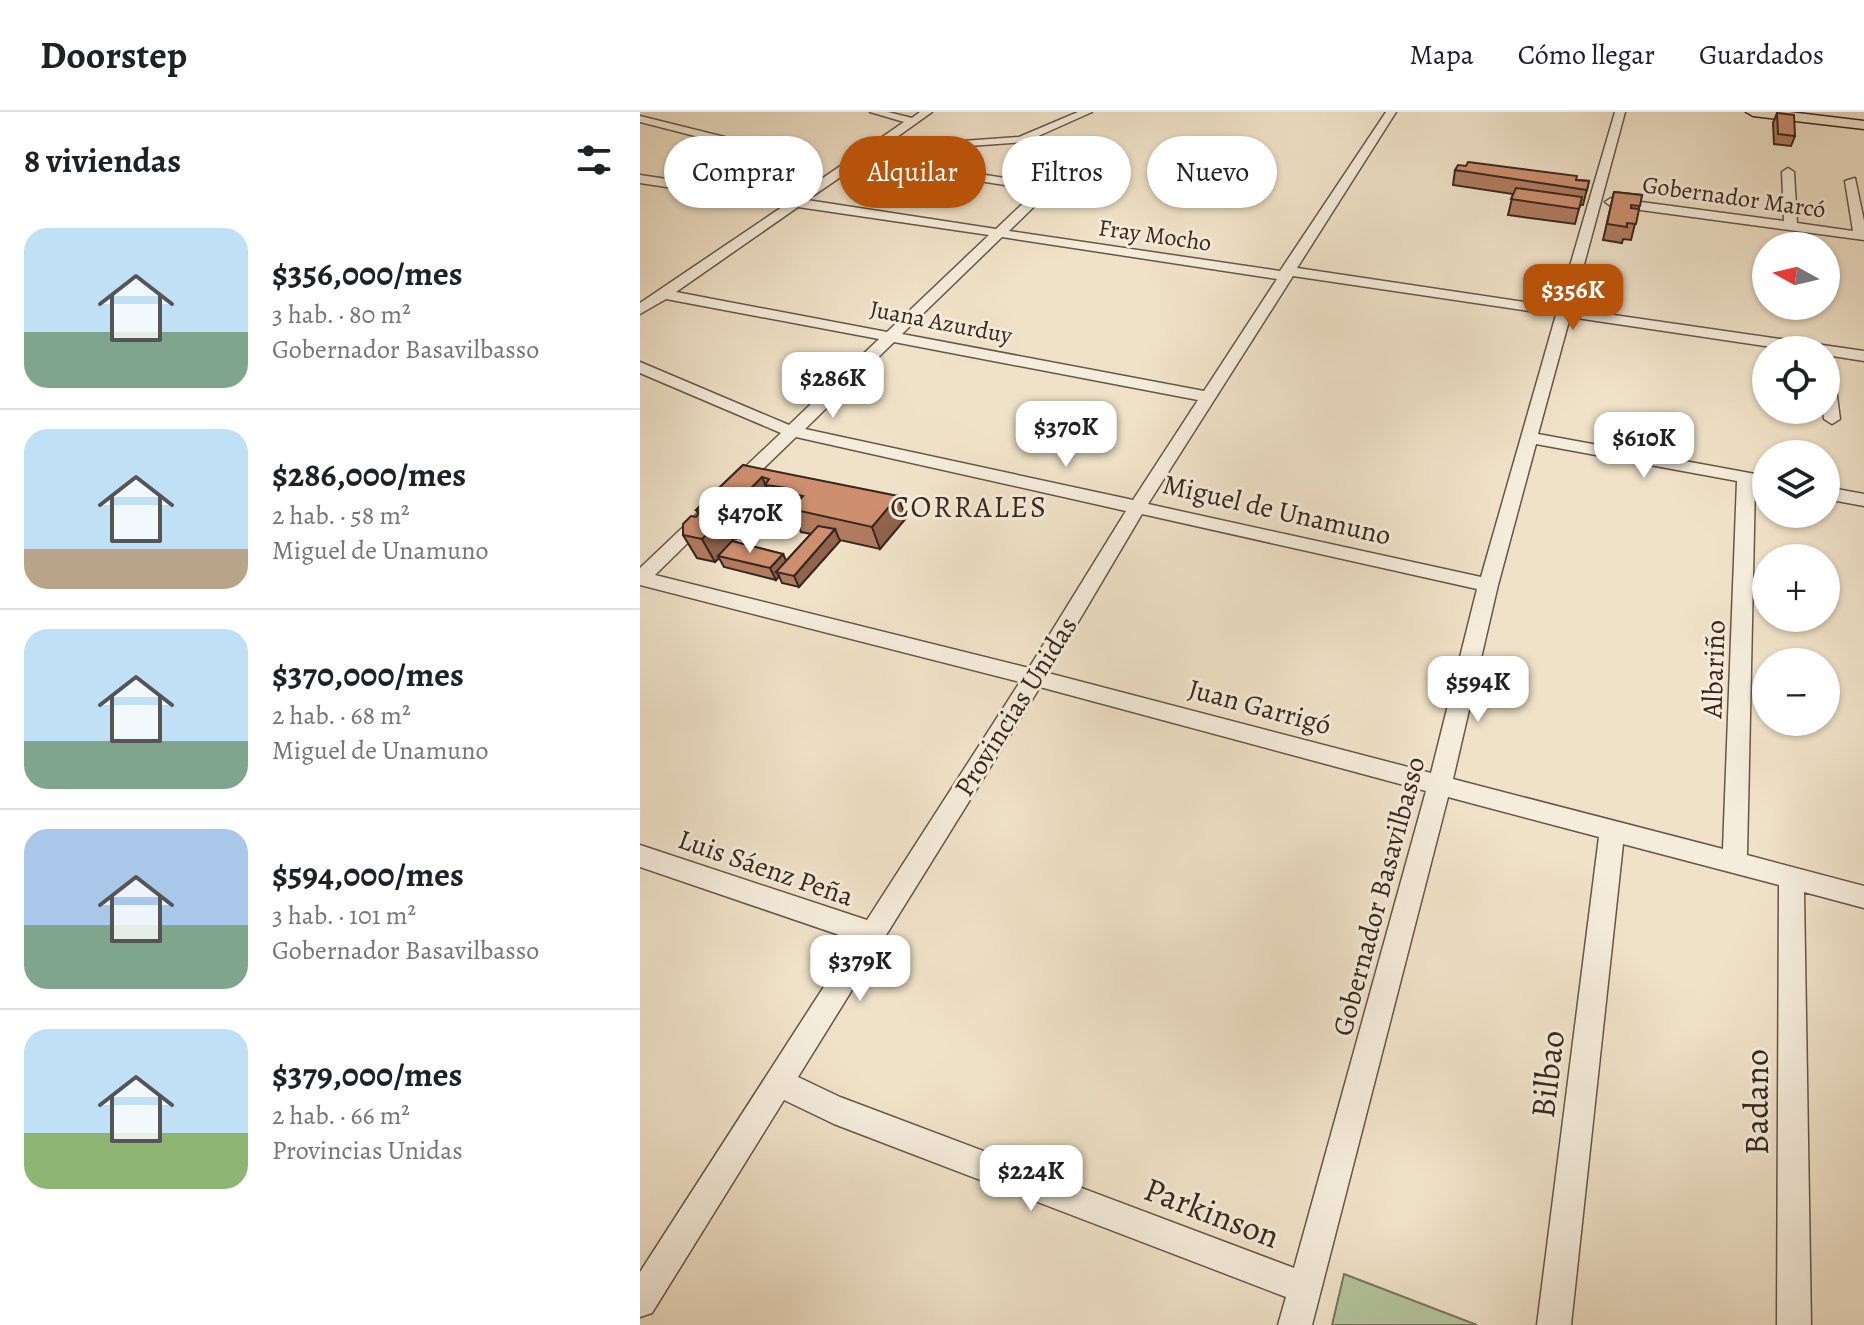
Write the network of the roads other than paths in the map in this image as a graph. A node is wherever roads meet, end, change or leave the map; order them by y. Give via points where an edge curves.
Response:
1 (875, 112) edge
2 (927, 112) edge
3 (1087, 112) edge
4 (1391, 112) edge
5 (1620, 112) edge
6 (1753, 112) edge
7 (1769, 113) edge
8 (640, 119) edge
9 (912, 121) junction
10 (1864, 125) edge
11 (708, 136) edge
12 (891, 136) edge
13 (986, 142) edge
14 (1788, 172) dead end
15 (641, 180) edge
16 (1851, 181) dead end
17 (664, 183) edge
18 (1597, 201) junction
19 (823, 207) edge
20 (786, 208) edge
21 (1026, 208) edge
22 (1791, 226) junction
23 (1000, 234) junction
24 (1862, 236) edge
25 (1286, 274) junction
26 (664, 294) junction
27 (640, 310) edge
28 (1566, 312) junction
29 (890, 337) junction
30 (1752, 340) edge
31 (1864, 356) edge
32 (640, 367) edge
33 (1840, 367) edge
34 (1209, 397) junction
35 (793, 431) junction
36 (1530, 438) junction
37 (1752, 479) edge
38 (1840, 496) edge
39 (1864, 500) edge
40 (1138, 506) junction
41 (1753, 528) edge
42 (640, 578) edge
43 (1488, 585) junction
44 (1035, 678) junction
45 (1440, 784) junction
46 (1612, 830) junction
47 (640, 856) edge
48 (1735, 863) junction
49 (1791, 879) junction
50 (1864, 897) edge
51 (873, 934) junction
52 (780, 1083) junction
53 (1305, 1288) junction
54 (640, 1301) edge
55 (1295, 1325) edge
56 (1554, 1325) edge
57 (1794, 1325) edge

1 - 9 street
2 - 9 street
3 - 13 street via 1021,140
4 - 25 street, Provincias Unidas
5 - 18 street, Gobernador Basavilbasso
6 - 7 main road
7 - 10 main road
8 - 11 street
9 - 12 street
14 - 22 street
15 - 17 street, Fray Mocho
16 - 24 street
18 - 22 street, Gobernador Marcó
18 - 28 street, Gobernador Basavilbasso
19 - 23 street, Fray Mocho
20 - 26 street
21 - 23 street
22 - 24 street, Gobernador Marcó
23 - 25 street, Fray Mocho
23 - 29 street
25 - 28 street, Fray Mocho
25 - 34 street, Provincias Unidas
26 - 27 street
26 - 29 street, Juana Azurduy
28 - 30 street, Fray Mocho
28 - 36 street, Gobernador Basavilbasso
29 - 34 street, Juana Azurduy
29 - 35 street
31 - 33 street, Fray Mocho
32 - 35 street, Miguel de Unamuno
34 - 40 street, Provincias Unidas
35 - 40 street, Miguel de Unamuno
35 - 42 street
36 - 37 street
36 - 43 street, Gobernador Basavilbasso
38 - 39 street
40 - 43 street, Miguel de Unamuno
40 - 44 street, Provincias Unidas
41 - 48 street, Albariño
42 - 44 street, Juan Garrigó
43 - 45 street, Gobernador Basavilbasso
44 - 45 street, Juan Garrigó
44 - 51 street, Provincias Unidas
45 - 46 street, Juan Garrigó
45 - 53 street, Gobernador Basavilbasso
46 - 48 street, Juan Garrigó
46 - 56 street, Bilbao
47 - 51 street, Luis Sáenz Peña
48 - 49 street, Juan Garrigó
49 - 50 street, Juan Garrigó
49 - 57 street, Badano
51 - 52 street, Provincias Unidas
52 - 53 street, Parkinson via 834,1109
52 - 54 street, Provincias Unidas
53 - 55 street, Gobernador Basavilbasso

